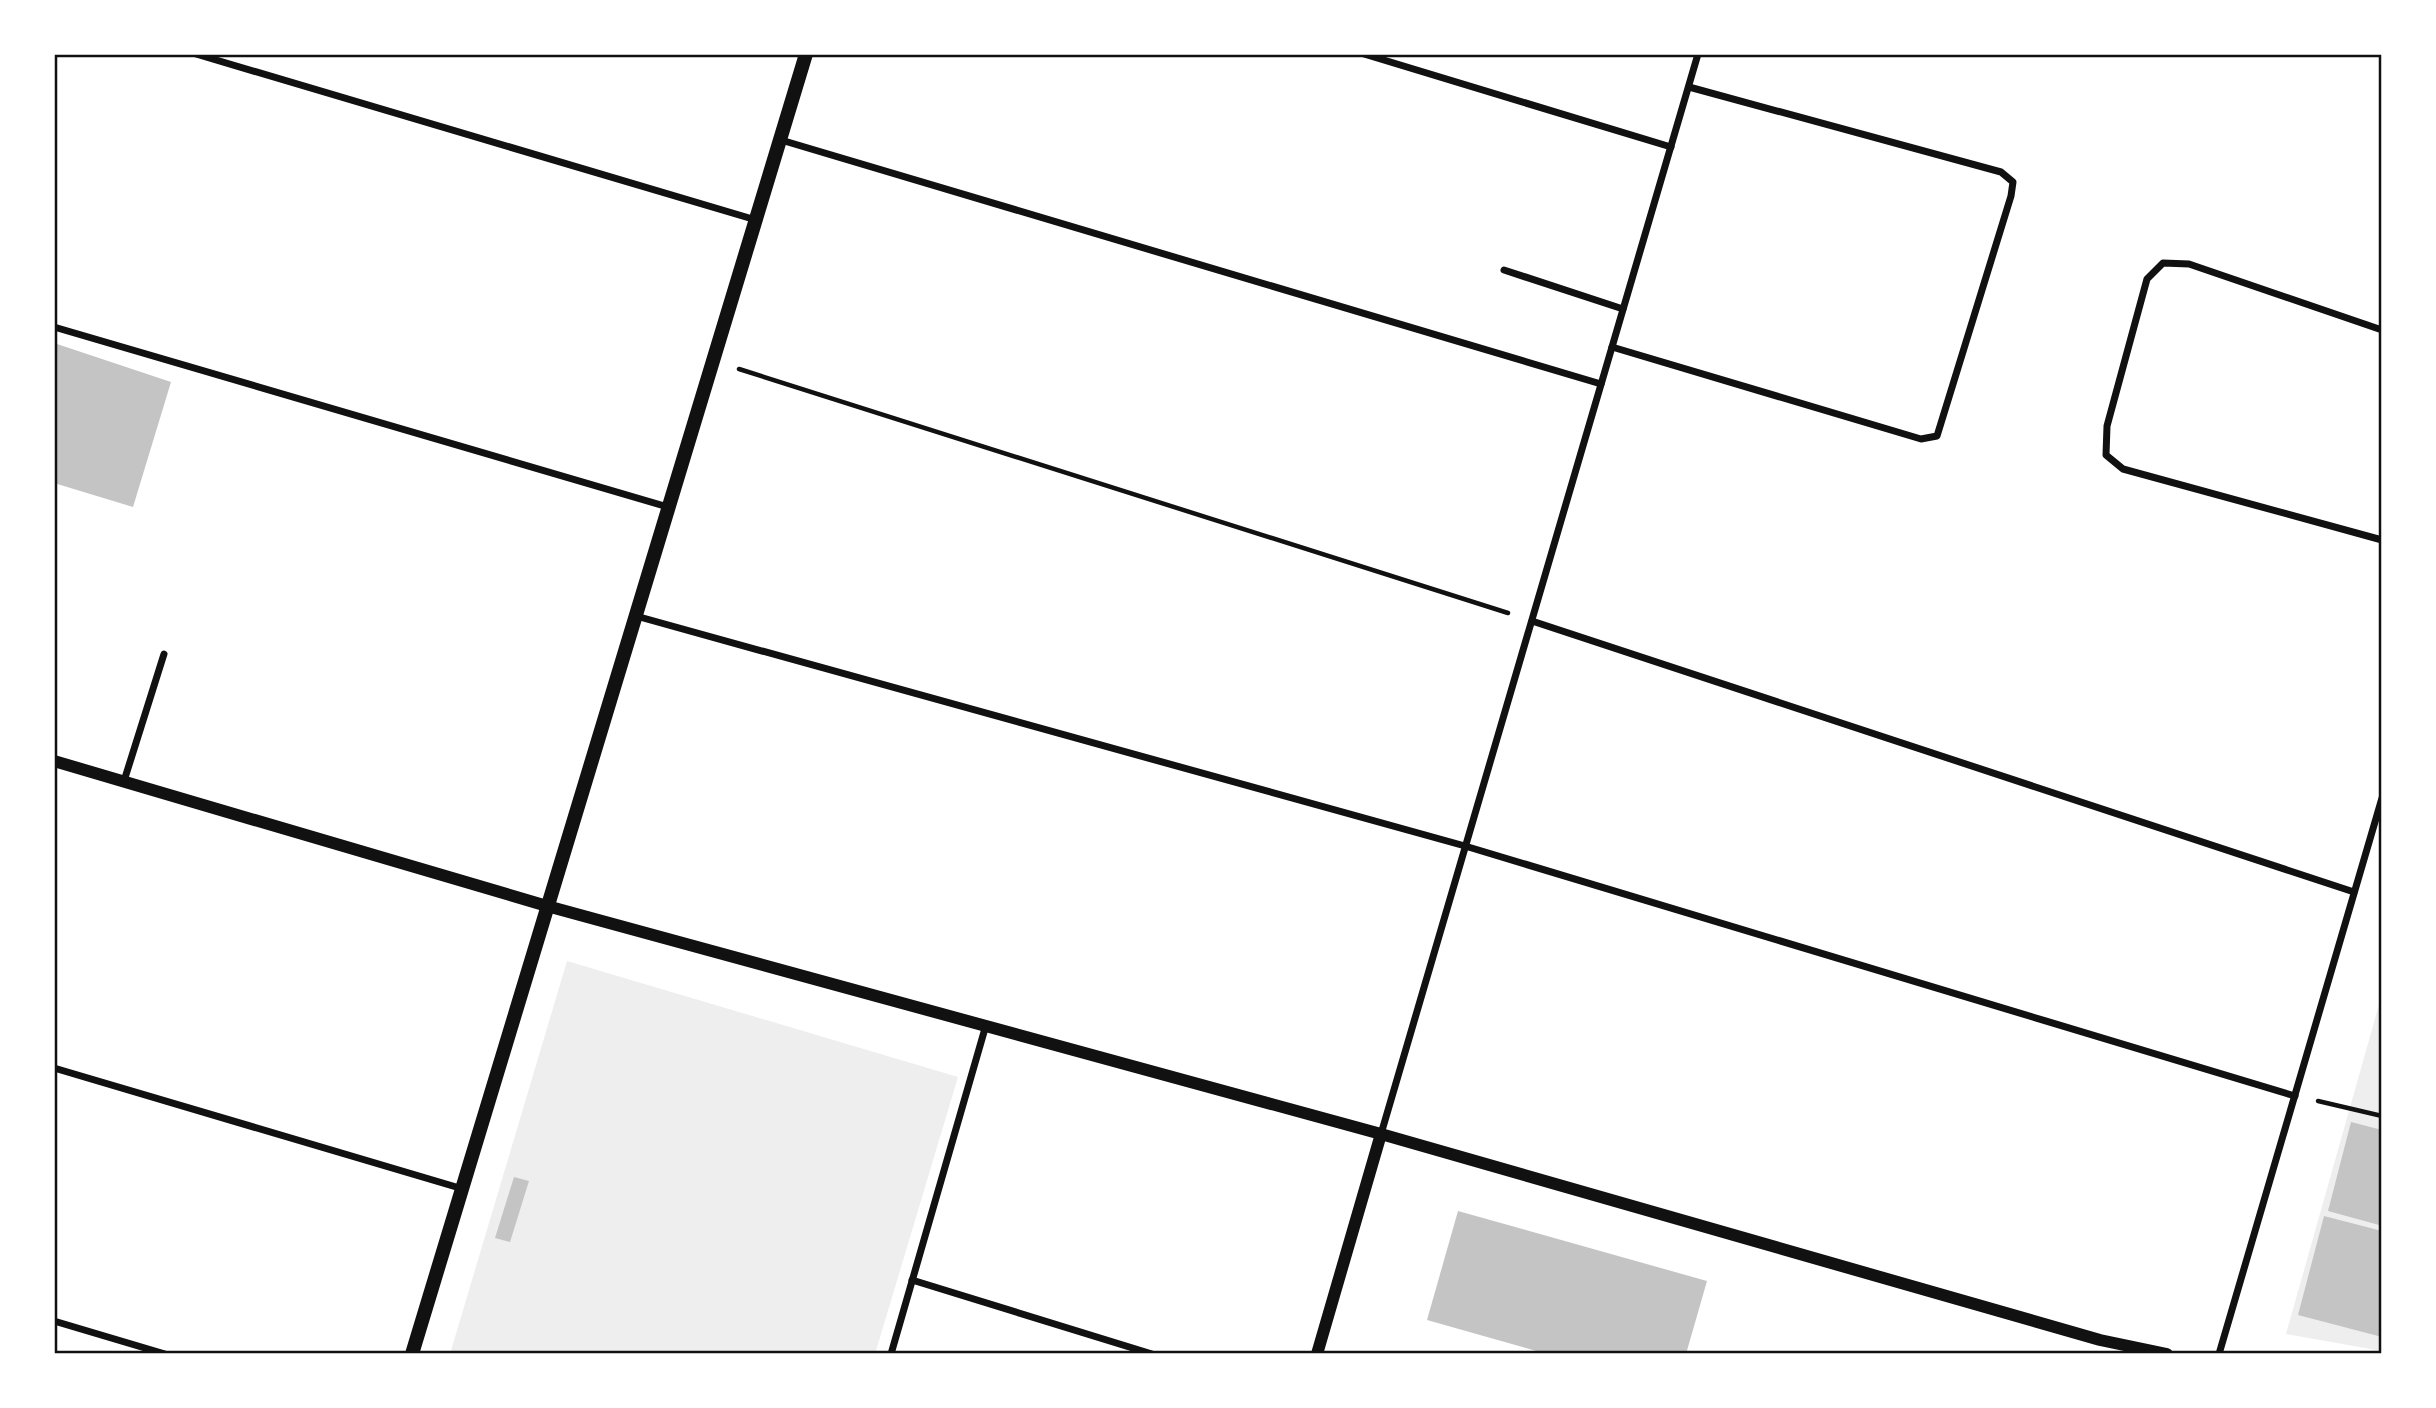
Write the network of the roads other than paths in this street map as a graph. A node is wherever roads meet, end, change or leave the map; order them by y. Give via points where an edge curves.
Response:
1 (196, 54) edge
2 (806, 54) edge
3 (1364, 54) edge
4 (1698, 54) edge
5 (1689, 87) junction
6 (780, 140) junction
7 (1671, 147) junction
8 (756, 220) junction
9 (1503, 270) dead end
10 (1623, 309) junction
11 (54, 327) edge
12 (2382, 330) edge
13 (1612, 347) junction
14 (1601, 384) junction
15 (669, 507) junction
16 (2382, 540) edge
17 (636, 616) junction
18 (1532, 621) junction
19 (164, 654) dead end
20 (54, 761) edge
21 (124, 781) junction
22 (2382, 798) edge
23 (1465, 846) junction
24 (2354, 892) junction
25 (547, 906) junction
26 (986, 1024) junction
27 (54, 1068) edge
28 (2295, 1096) junction
29 (1381, 1134) junction
30 (463, 1189) junction
31 (912, 1280) junction
32 (54, 1321) edge
33 (2100, 1340) junction
34 (165, 1354) edge
35 (412, 1354) edge
36 (891, 1354) edge
37 (1152, 1354) edge
38 (1317, 1354) edge
39 (2095, 1354) edge
40 (2167, 1354) edge
41 (2219, 1354) edge

1 - 8 street
2 - 6 main road
3 - 7 street
4 - 5 street
5 - 7 street
5 - 13 street via 2001,172 2013,182 2011,196 1937,436 1921,439
6 - 8 main road
6 - 14 street
7 - 10 street
8 - 15 main road
9 - 10 street
10 - 13 street
11 - 15 street
12 - 16 street via 2189,264 2163,263 2147,279 2107,426 2106,455 2123,469
13 - 14 street
14 - 18 street
15 - 17 main road
17 - 23 street
17 - 25 main road
18 - 23 street
18 - 24 street
19 - 21 street
20 - 21 street
21 - 25 street
22 - 24 street
23 - 28 street
23 - 29 street
24 - 28 street
25 - 26 street
25 - 30 main road
26 - 29 street
26 - 31 street
27 - 30 street
28 - 41 street
29 - 33 street
29 - 38 street
30 - 35 main road
31 - 36 street
31 - 37 street
32 - 34 street
33 - 39 street
33 - 40 street

